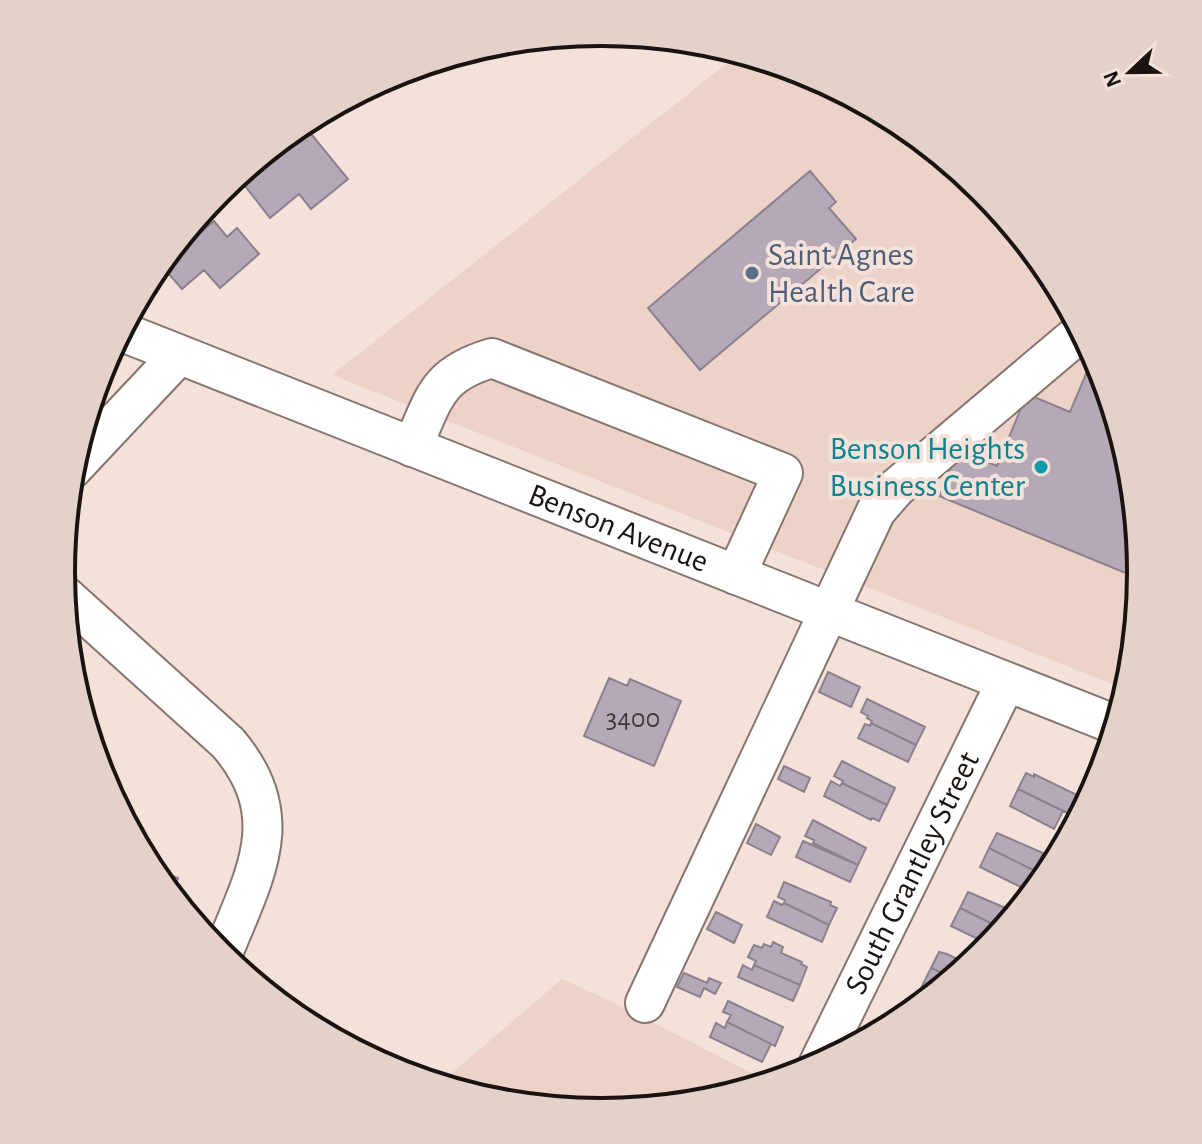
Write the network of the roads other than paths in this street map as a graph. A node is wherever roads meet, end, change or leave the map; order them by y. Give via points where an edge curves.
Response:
1 (131, 335) edge
2 (1073, 339) edge
3 (179, 355) junction
4 (412, 447) junction
5 (90, 450) edge
6 (736, 575) junction
7 (76, 606) edge
8 (828, 612) junction
9 (1006, 682) junction
10 (1105, 721) edge
11 (227, 942) edge
12 (645, 1003) dead end
13 (827, 1047) edge

1 - 3 street, Benson Avenue
2 - 8 street via 896,488 863,533
3 - 4 street, Benson Avenue
3 - 5 street
4 - 6 street, Benson Avenue
4 - 6 street via 438,390 451,375 492,358 783,473
6 - 8 street, Benson Avenue
7 - 11 street via 245,762 263,811 264,833
8 - 9 street, Benson Avenue
8 - 12 street
9 - 10 street, Benson Avenue
9 - 13 street, South Grantley Street

